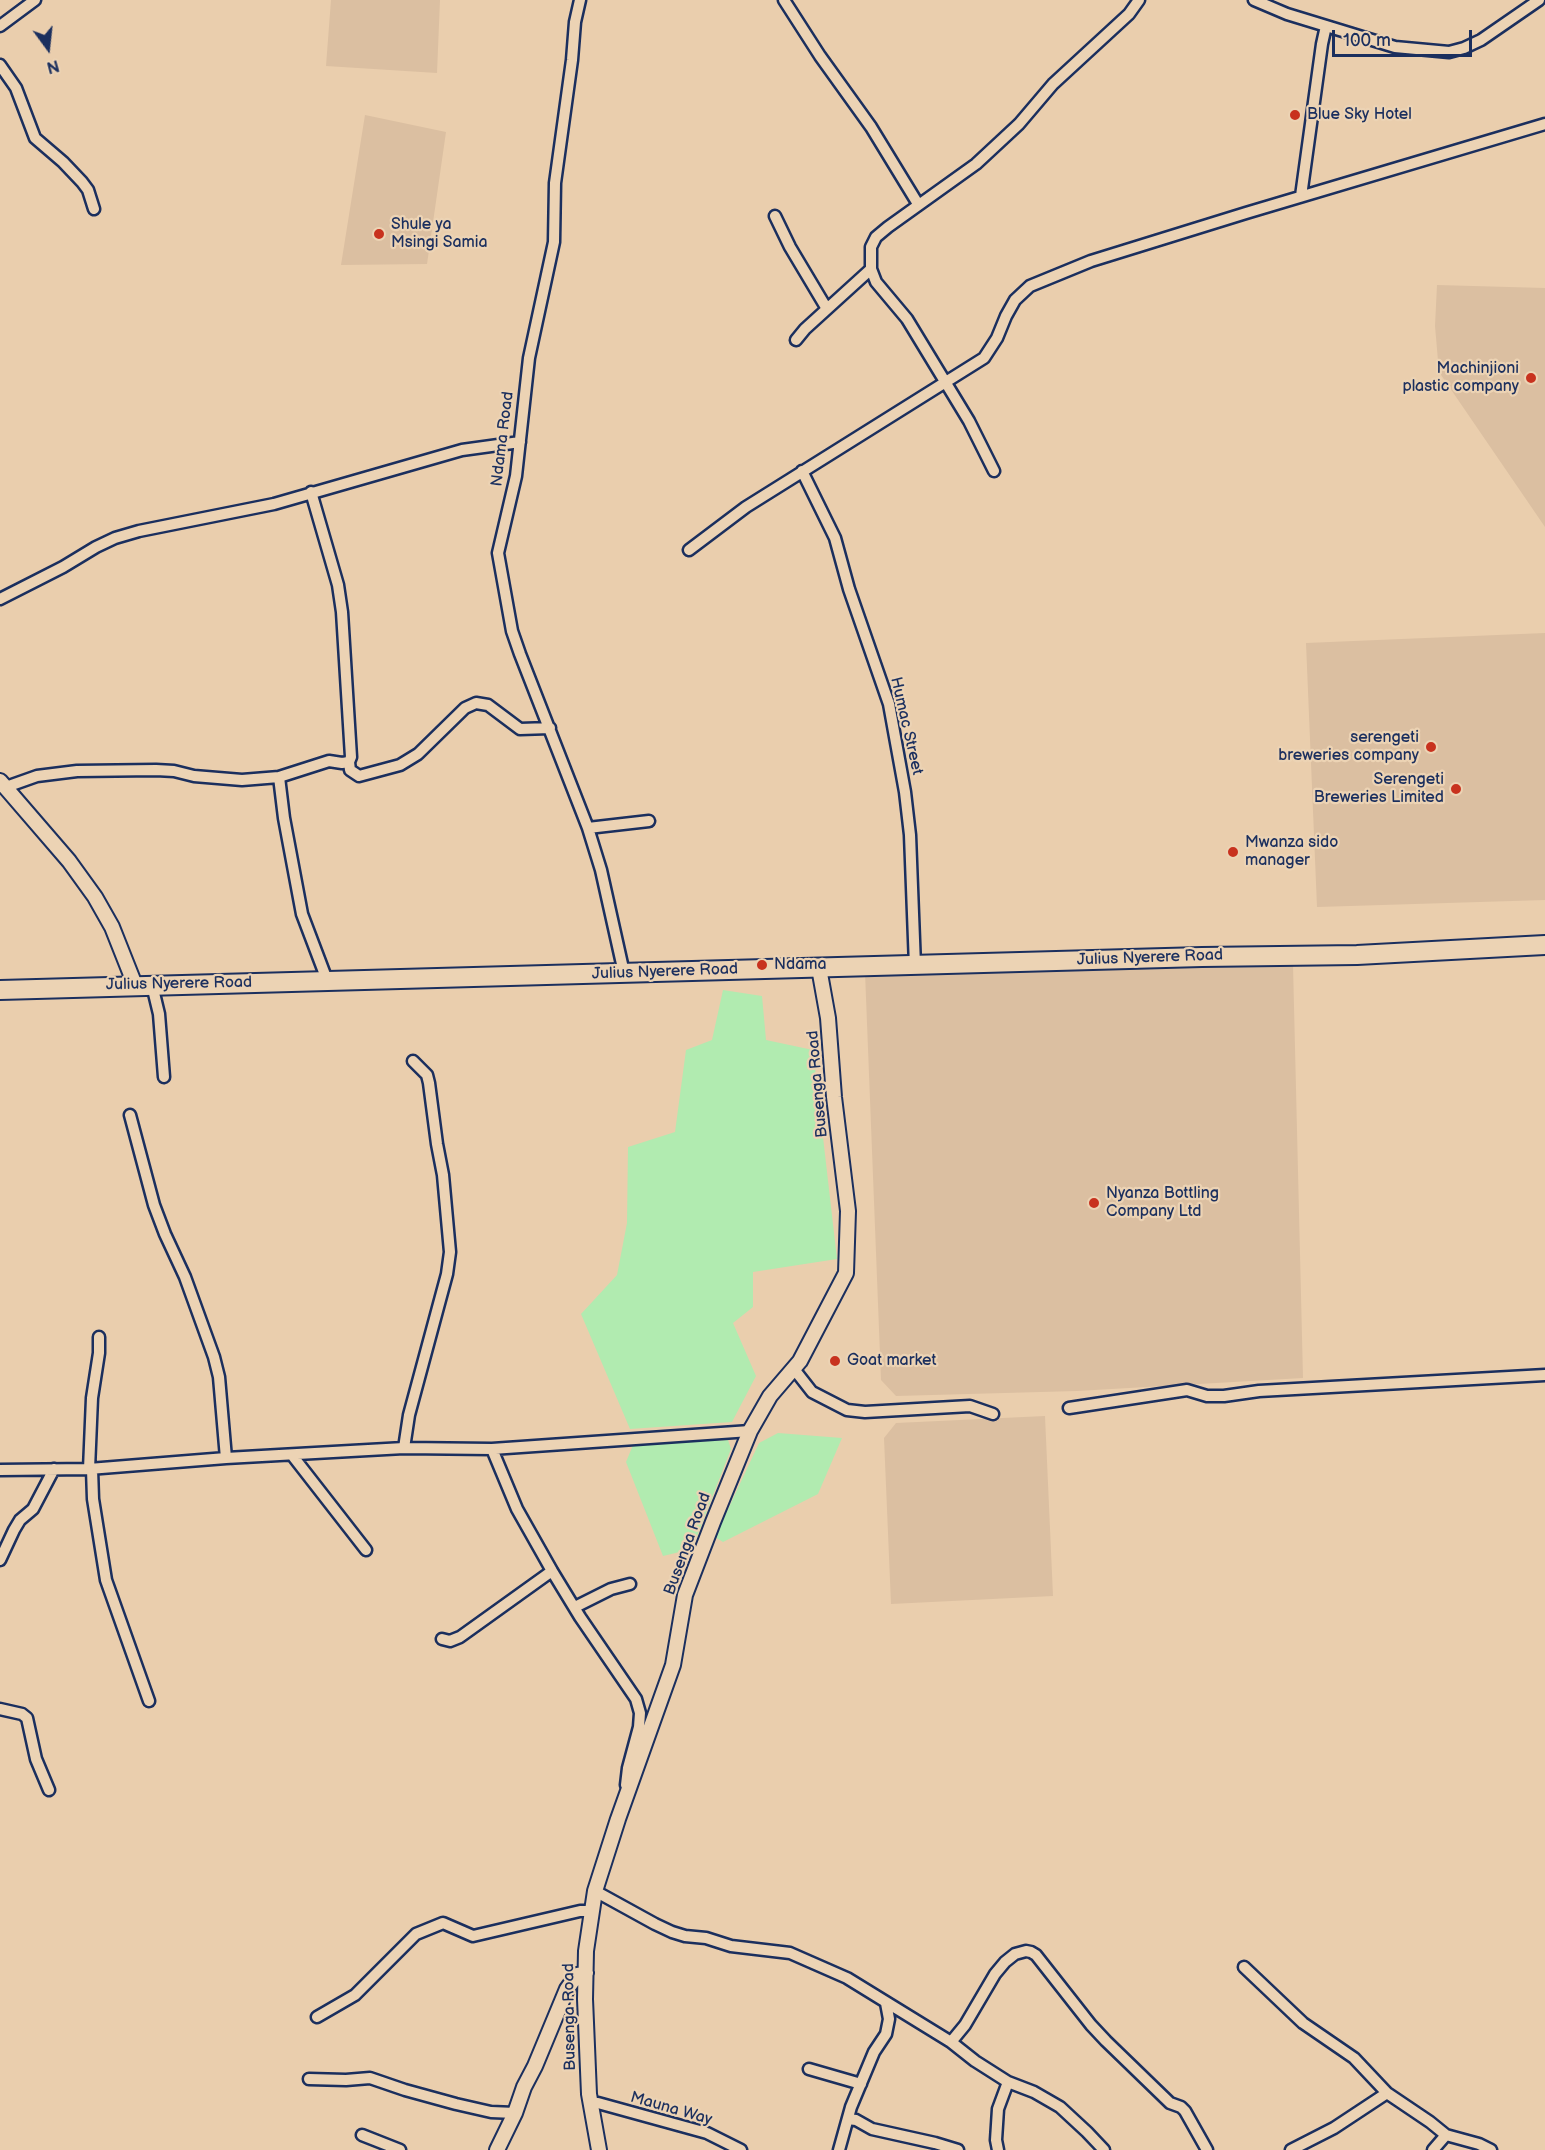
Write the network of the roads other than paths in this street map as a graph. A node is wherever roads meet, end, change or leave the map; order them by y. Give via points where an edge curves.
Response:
1 (35, 0) edge
2 (580, 0) edge
3 (784, 0) edge
4 (1138, 0) edge
5 (1254, 0) edge
6 (1539, 0) edge
7 (0, 26) edge
8 (1326, 26) junction
9 (0, 65) edge
10 (1545, 124) edge
11 (1301, 196) junction
12 (918, 204) junction
13 (94, 209) dead end
14 (775, 216) dead end
15 (871, 269) junction
16 (827, 309) junction
17 (795, 340) dead end
18 (946, 381) junction
19 (520, 442) junction
20 (802, 471) junction
21 (994, 471) dead end
22 (311, 492) junction
23 (689, 550) dead end
24 (0, 599) edge
25 (550, 728) junction
26 (349, 762) junction
27 (279, 777) junction
28 (3, 784) edge
29 (649, 821) dead end
30 (588, 828) junction
31 (1545, 945) edge
32 (915, 966) junction
33 (819, 968) junction
34 (624, 973) junction
35 (327, 981) junction
36 (144, 985) junction
37 (0, 990) edge
38 (412, 1061) dead end
39 (164, 1077) dead end
40 (130, 1115) dead end
41 (99, 1337) dead end
42 (794, 1369) junction
43 (1545, 1375) edge
44 (1069, 1408) dead end
45 (993, 1414) dead end
46 (750, 1431) junction
47 (404, 1448) junction
48 (492, 1449) junction
49 (292, 1455) junction
50 (226, 1458) junction
51 (54, 1469) junction
52 (91, 1469) junction
53 (0, 1470) edge
54 (366, 1550) dead end
55 (0, 1560) edge
56 (552, 1571) junction
57 (630, 1584) dead end
58 (574, 1607) junction
59 (442, 1639) dead end
60 (149, 1701) dead end
61 (0, 1709) edge
62 (49, 1790) dead end
63 (626, 1796) junction
64 (595, 1891) junction
65 (592, 1911) junction
66 (1244, 1967) dead end
67 (586, 1973) junction
68 (886, 2003) junction
69 (317, 2017) dead end
70 (951, 2042) junction
71 (809, 2069) dead end
72 (309, 2079) dead end
73 (1008, 2082) junction
74 (861, 2084) junction
75 (1387, 2093) junction
76 (591, 2103) junction
77 (515, 2113) junction
78 (848, 2119) junction
79 (362, 2135) dead end
80 (1446, 2135) junction
81 (400, 2150) edge
82 (497, 2150) edge
83 (598, 2150) edge
84 (741, 2150) edge
85 (839, 2150) edge
86 (958, 2150) edge
87 (998, 2150) edge
88 (1104, 2150) edge
89 (1207, 2150) edge
90 (1291, 2150) edge
91 (1433, 2150) edge
92 (1491, 2150) edge

1 - 7 street
2 - 19 street, Ndama Road via 555,183 554,242 529,358
3 - 12 street
4 - 12 street via 1129,14 1053,84 1019,124 976,164
5 - 8 street
6 - 8 street via 1481,40 1449,52 1395,47
8 - 11 street
9 - 13 street via 16,88 35,138 82,182
10 - 11 street
11 - 18 street via 1091,261 1030,286 1015,300 984,358
12 - 15 street via 876,237 871,247
14 - 16 street
15 - 16 street
15 - 18 street via 876,282 908,319
16 - 17 street
18 - 20 street
18 - 21 street
19 - 22 street via 462,450
19 - 25 street, Ndama Road via 498,563 512,631
20 - 23 street
20 - 32 street, Humac Street via 835,538 889,704 910,835
22 - 24 street via 274,504 115,538
22 - 26 street via 342,612
25 - 26 street via 520,729 488,705 476,703 465,708 418,754 400,765 359,776 350,770
25 - 30 street, Ndama Road
26 - 27 street via 329,761
27 - 28 street via 242,780 156,770 77,771
27 - 35 street via 302,914
28 - 36 street via 95,897
29 - 30 street
30 - 34 street, Ndama Road
31 - 32 highway, Julius Nyerere Road via 1367,954
32 - 33 highway, Julius Nyerere Road
33 - 34 highway, Julius Nyerere Road
33 - 42 street, Busenga Road via 828,1018 848,1211 846,1273
34 - 35 highway, Julius Nyerere Road
35 - 36 highway, Julius Nyerere Road
36 - 37 highway, Julius Nyerere Road
36 - 39 street via 159,1014
38 - 47 street via 427,1075 429,1083 450,1252
40 - 50 street via 154,1205 214,1357
41 - 52 street via 92,1398
42 - 45 street via 812,1392 847,1410 970,1406
42 - 46 street, Busenga Road via 770,1396
43 - 44 street via 1224,1396 1187,1390
46 - 48 street
46 - 63 street, Busenga Road via 685,1595 673,1665
47 - 48 street
47 - 49 street
48 - 56 street via 517,1509
49 - 50 street
49 - 54 street
50 - 52 street
51 - 52 street
51 - 53 street
51 - 55 street via 33,1509 14,1530
52 - 60 street via 106,1580
56 - 58 street
56 - 59 street via 460,1637
57 - 58 street
58 - 63 street via 636,1699 640,1713
61 - 62 street via 27,1718 36,1759
63 - 64 street, Busenga Road
64 - 65 street, Busenga Road
64 - 68 street via 685,1936 790,1953 847,1978
65 - 67 street, Busenga Road
65 - 69 street via 473,1936 443,1923 417,1934 355,1995
66 - 75 street via 1303,2023 1354,2058
67 - 76 street, Busenga Road
67 - 77 street via 577,1976 567,1989
68 - 70 street
68 - 74 street via 886,2034
70 - 73 street
70 - 89 street via 1005,1962 1015,1954 1031,1952 1098,2033 1170,2103 1181,2107
71 - 74 street
72 - 77 street via 370,2078 456,2104
73 - 87 street via 998,2109
73 - 88 street via 1060,2107
74 - 78 street
75 - 80 street
75 - 90 street via 1334,2128
76 - 83 street, Busenga Road
76 - 84 street, Mauna Way via 707,2133
77 - 82 street
78 - 85 street
78 - 86 street via 872,2129
79 - 81 street
80 - 91 street
80 - 92 street

